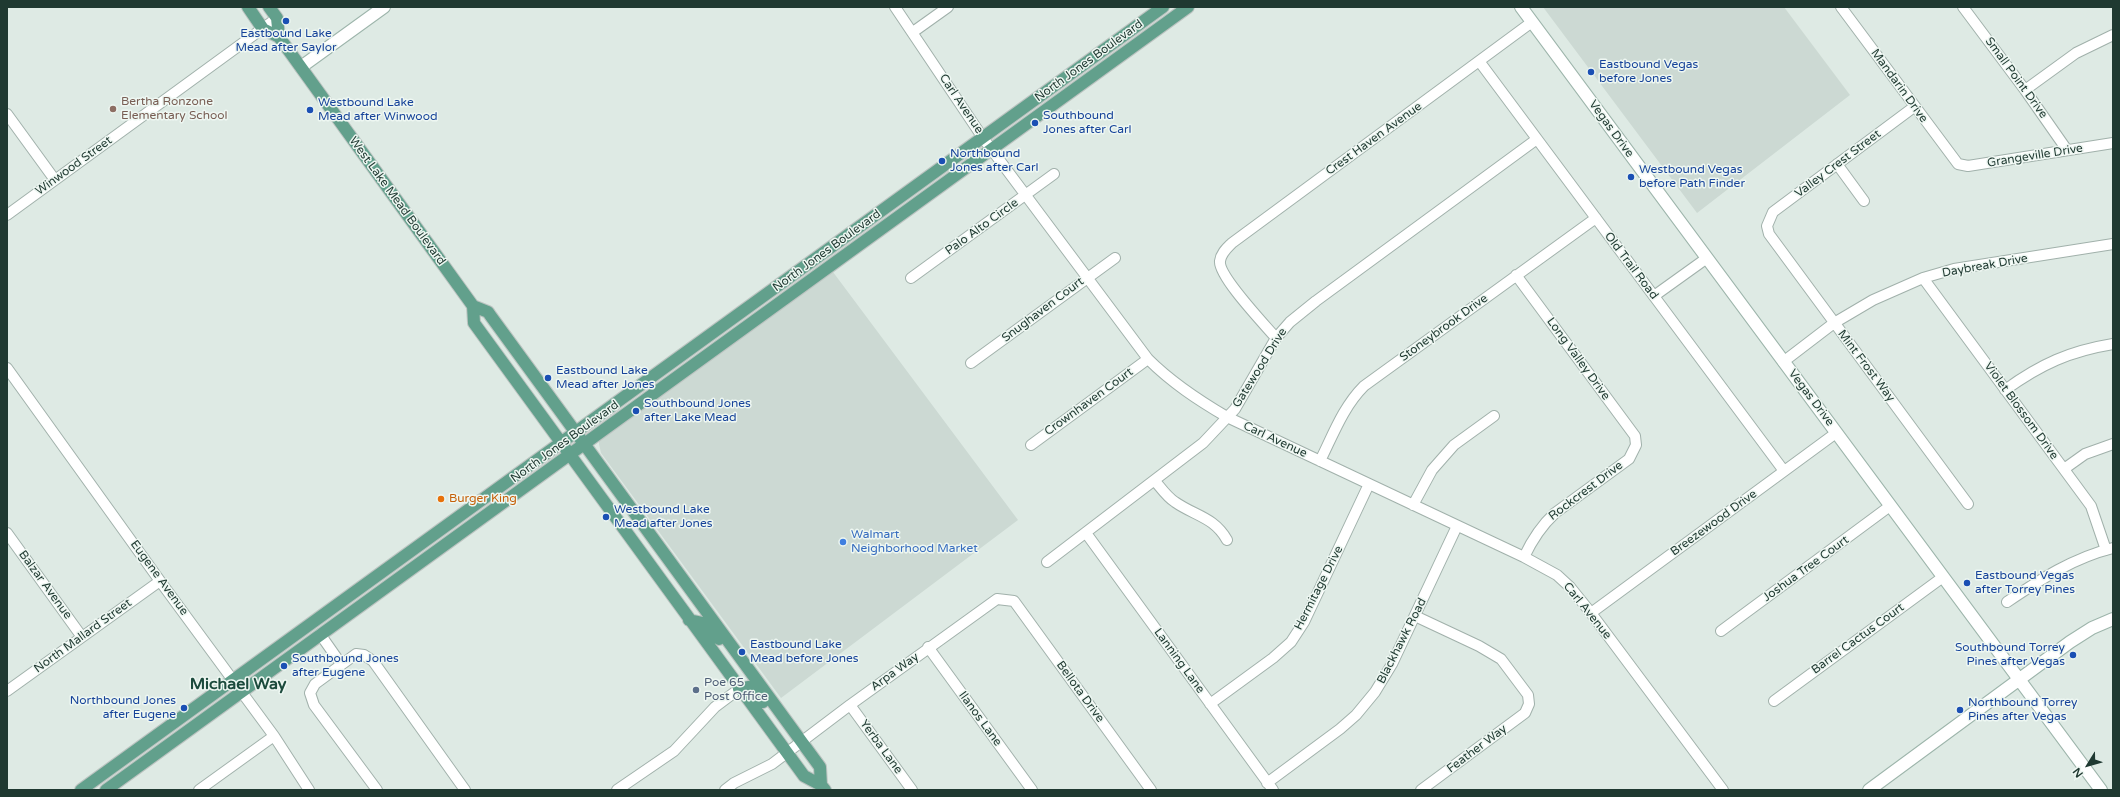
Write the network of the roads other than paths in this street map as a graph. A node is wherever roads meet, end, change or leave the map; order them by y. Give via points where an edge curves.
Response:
1 (248, 7) edge
2 (269, 7) edge
3 (384, 7) edge
4 (895, 7) edge
5 (948, 7) edge
6 (1164, 7) edge
7 (1188, 7) edge
8 (1521, 7) edge
9 (1841, 7) edge
10 (1966, 8) edge
11 (277, 18) junction
12 (1532, 22) junction
13 (263, 29) junction
14 (913, 32) junction
15 (2113, 35) edge
16 (279, 37) junction
17 (1480, 61) junction
18 (301, 67) junction
19 (2025, 90) junction
20 (1914, 107) junction
21 (7, 114) edge
22 (983, 138) junction
23 (1538, 139) junction
24 (2113, 143) edge
25 (992, 149) junction
26 (2067, 150) junction
27 (1836, 164) junction
28 (1958, 164) joint
29 (1054, 174) dead end
30 (55, 180) junction
31 (1026, 195) junction
32 (1864, 201) dead end
33 (7, 215) edge
34 (1596, 218) junction
35 (1767, 226) joint
36 (2113, 244) edge
37 (820, 256) junction
38 (1115, 258) dead end
39 (1707, 258) junction
40 (1516, 275) junction
41 (911, 278) dead end
42 (1086, 278) junction
43 (1923, 278) junction
44 (778, 286) junction
45 (1654, 296) junction
46 (777, 304) junction
47 (473, 306) junction
48 (1834, 323) junction
49 (740, 331) junction
50 (1276, 338) junction
51 (2113, 344) edge
52 (1148, 359) junction
53 (1784, 362) junction
54 (972, 363) dead end
55 (7, 368) edge
56 (2005, 390) junction
57 (1494, 416) dead end
58 (1227, 417) junction
59 (1836, 432) junction
60 (576, 433) junction
61 (562, 444) junction
62 (584, 444) junction
63 (2113, 444) edge
64 (1031, 445) dead end
65 (1636, 445) joint
66 (570, 454) junction
67 (1320, 461) junction
68 (2064, 470) junction
69 (1784, 471) junction
70 (1155, 481) junction
71 (1369, 484) junction
72 (1968, 504) dead end
73 (1414, 505) junction
74 (1890, 506) junction
75 (1457, 526) junction
76 (7, 533) edge
77 (1086, 533) junction
78 (1227, 540) dead end
79 (2110, 549) edge
80 (1524, 558) junction
81 (1047, 562) dead end
82 (650, 565) junction
83 (1943, 577) junction
84 (160, 581) junction
85 (365, 584) junction
86 (373, 597) junction
87 (1006, 599) joint
88 (2007, 602) dead end
89 (704, 609) junction
90 (1592, 613) junction
91 (1415, 616) junction
92 (2113, 619) edge
93 (689, 620) junction
94 (1721, 631) dead end
95 (320, 634) junction
96 (82, 636) junction
97 (928, 647) junction
98 (734, 650) junction
99 (341, 664) junction
100 (2019, 679) junction
101 (233, 680) junction
102 (739, 689) junction
103 (7, 691) edge
104 (242, 692) junction
105 (1774, 701) dead end
106 (1210, 704) junction
107 (850, 705) junction
108 (782, 714) junction
109 (274, 736) junction
110 (801, 741) junction
111 (787, 752) junction
112 (631, 786) edge
113 (1270, 786) edge
114 (823, 788) edge
115 (81, 790) edge
116 (106, 790) edge
117 (199, 790) edge
118 (309, 790) edge
119 (377, 790) edge
120 (465, 790) edge
121 (617, 790) edge
122 (725, 790) edge
123 (912, 790) edge
124 (1032, 790) edge
125 (1151, 790) edge
126 (1421, 790) edge
127 (1723, 790) edge
128 (1869, 790) edge
129 (2101, 790) edge

1 - 13 main road, West Lake Mead Boulevard
2 - 11 main road
3 - 18 main road
4 - 14 street, Carl Avenue
5 - 14 street
6 - 22 main road, North Jones Boulevard
7 - 25 main road, North Jones Boulevard
8 - 12 main road, Vegas Drive
9 - 20 street, Mandarin Drive
10 - 19 street, Small Point Drive
11 - 13 street, Winwood Street
11 - 16 main road
12 - 17 street, Crest Haven Avenue
12 - 39 main road, Vegas Drive
13 - 16 main road, West Lake Mead Boulevard
13 - 30 street, Winwood Street
14 - 22 street, Carl Avenue
15 - 19 street via 2076,53
16 - 18 main road, West Lake Mead Boulevard
17 - 23 street, Old Trail Road
17 - 50 street, Crest Haven Avenue via 1232,243 1223,253 1220,267 1227,280
18 - 47 main road, West Lake Mead Boulevard
19 - 26 street, Small Point Drive
20 - 27 street, Valley Crest Street
20 - 28 street, Mandarin Drive
21 - 30 street
22 - 25 street, Carl Avenue
22 - 37 main road, North Jones Boulevard
23 - 34 street, Old Trail Road
23 - 50 street, Gatewood Drive via 1316,301 1290,322
24 - 26 street, Grangeville Drive
25 - 31 street, Carl Avenue
25 - 46 main road, North Jones Boulevard
26 - 28 street, Grangeville Drive via 1968,166
27 - 32 street
27 - 35 street, Valley Crest Street via 1773,212
29 - 31 street, Palo Alto Circle
30 - 33 street, Winwood Street
31 - 41 street, Palo Alto Circle
31 - 42 street, Carl Avenue
34 - 40 street, Stoneybrook Drive
34 - 45 street, Old Trail Road
35 - 48 street, Mint Frost Way via 1769,234
36 - 43 street, Daybreak Drive via 1954,269
37 - 44 main road, North Jones Boulevard
37 - 46 main road via 813,269 788,288
38 - 42 street, Snughaven Court
39 - 45 street
39 - 53 main road, Vegas Drive
40 - 65 street, Long Valley Drive via 1635,436
40 - 67 street, Stoneybrook Drive via 1364,386 1343,413
42 - 52 street, Carl Avenue
42 - 54 street, Snughaven Court
43 - 48 street, Daybreak Drive via 1873,300
43 - 56 street, Violet Blossom Drive
44 - 49 main road via 775,297 746,321
44 - 60 main road, North Jones Boulevard
45 - 69 street, Old Trail Road
46 - 49 main road, North Jones Boulevard
47 - 60 main road, West Lake Mead Boulevard via 488,312
47 - 61 main road, West Lake Mead Boulevard via 474,323
48 - 53 street, Daybreak Drive
48 - 72 street, Mint Frost Way
49 - 62 main road, North Jones Boulevard
50 - 58 street, Gatewood Drive via 1235,409
51 - 56 street via 2071,353 2048,362
52 - 58 street, Carl Avenue via 1168,380
52 - 64 street, Crownhaven Court
53 - 59 main road, Vegas Drive
55 - 84 street, Eugene Avenue
56 - 68 street, Violet Blossom Drive
57 - 73 street via 1454,445 1432,470
58 - 67 street, Carl Avenue
58 - 70 street, Gatewood Drive via 1203,443
59 - 69 street, Breezewood Drive
59 - 74 main road, Vegas Drive
60 - 61 main road, North Jones Boulevard
60 - 62 main road, West Lake Mead Boulevard
61 - 66 main road, West Lake Mead Boulevard
61 - 85 main road, North Jones Boulevard
62 - 66 main road, North Jones Boulevard
62 - 89 main road, West Lake Mead Boulevard
63 - 68 street via 2085,454
65 - 80 street, Rockcrest Drive via 1628,459 1544,523
66 - 82 main road, West Lake Mead Boulevard
66 - 86 main road, North Jones Boulevard
67 - 71 street, Carl Avenue
68 - 79 street, Violet Blossom Drive via 2091,506
69 - 90 street, Breezewood Drive
70 - 77 street, Gatewood Drive
70 - 78 street via 1174,502 1202,515 1220,528
71 - 73 street, Carl Avenue
71 - 106 street, Hermitage Drive via 1304,622 1291,642
73 - 75 street, Carl Avenue
74 - 83 main road, Vegas Drive
74 - 94 street, Joshua Tree Court
75 - 80 street, Carl Avenue
75 - 91 street, Blackhawk Road
76 - 96 street, Balzar Avenue
77 - 81 street, Gatewood Drive
77 - 106 street, Lanning Lane
79 - 88 street via 2052,572
80 - 90 street, Carl Avenue via 1557,575
82 - 89 main road via 664,574 689,604
82 - 93 main road, West Lake Mead Boulevard
83 - 100 main road, Vegas Drive
83 - 105 street, Barrel Cactus Court
84 - 96 street, North Mallard Street
84 - 101 street, Eugene Avenue
85 - 86 main road
85 - 101 main road, North Jones Boulevard
86 - 95 main road, North Jones Boulevard
87 - 97 street, Arpa Way via 997,599
87 - 125 street, Bellota Drive via 1014,601
89 - 98 main road, West Lake Mead Boulevard
90 - 127 street, Carl Avenue
91 - 113 street, Blackhawk Road via 1379,686 1356,715
91 - 126 street, Feather Way via 1501,659 1528,695 1529,704 1525,713
92 - 100 main road via 2070,642
93 - 98 main road via 703,623
93 - 102 main road, West Lake Mead Boulevard
95 - 99 street
95 - 104 main road, North Jones Boulevard
96 - 103 street, North Mallard Street
97 - 107 street, Arpa Way
97 - 124 street, Ilanos Lane
98 - 108 main road, West Lake Mead Boulevard
99 - 119 street via 315,684 310,693 314,705
99 - 120 street via 356,654 374,661
100 - 128 main road
100 - 129 main road, Vegas Drive
101 - 104 street, Eugene Avenue
101 - 115 main road, North Jones Boulevard
102 - 108 main road via 749,687 768,708
102 - 111 main road, West Lake Mead Boulevard
102 - 112 street via 714,707 674,751
104 - 109 street, Eugene Avenue
104 - 116 main road, North Jones Boulevard
106 - 113 street, Lanning Lane
107 - 110 street, Arpa Way
107 - 123 street, Yerba Lane
108 - 110 main road, West Lake Mead Boulevard
109 - 117 street
109 - 118 street, Eugene Avenue
110 - 111 street, Arpa Way
110 - 114 main road, West Lake Mead Boulevard via 820,767
111 - 114 main road, West Lake Mead Boulevard via 804,776
111 - 122 street, Arpa Way via 772,764
112 - 121 street

